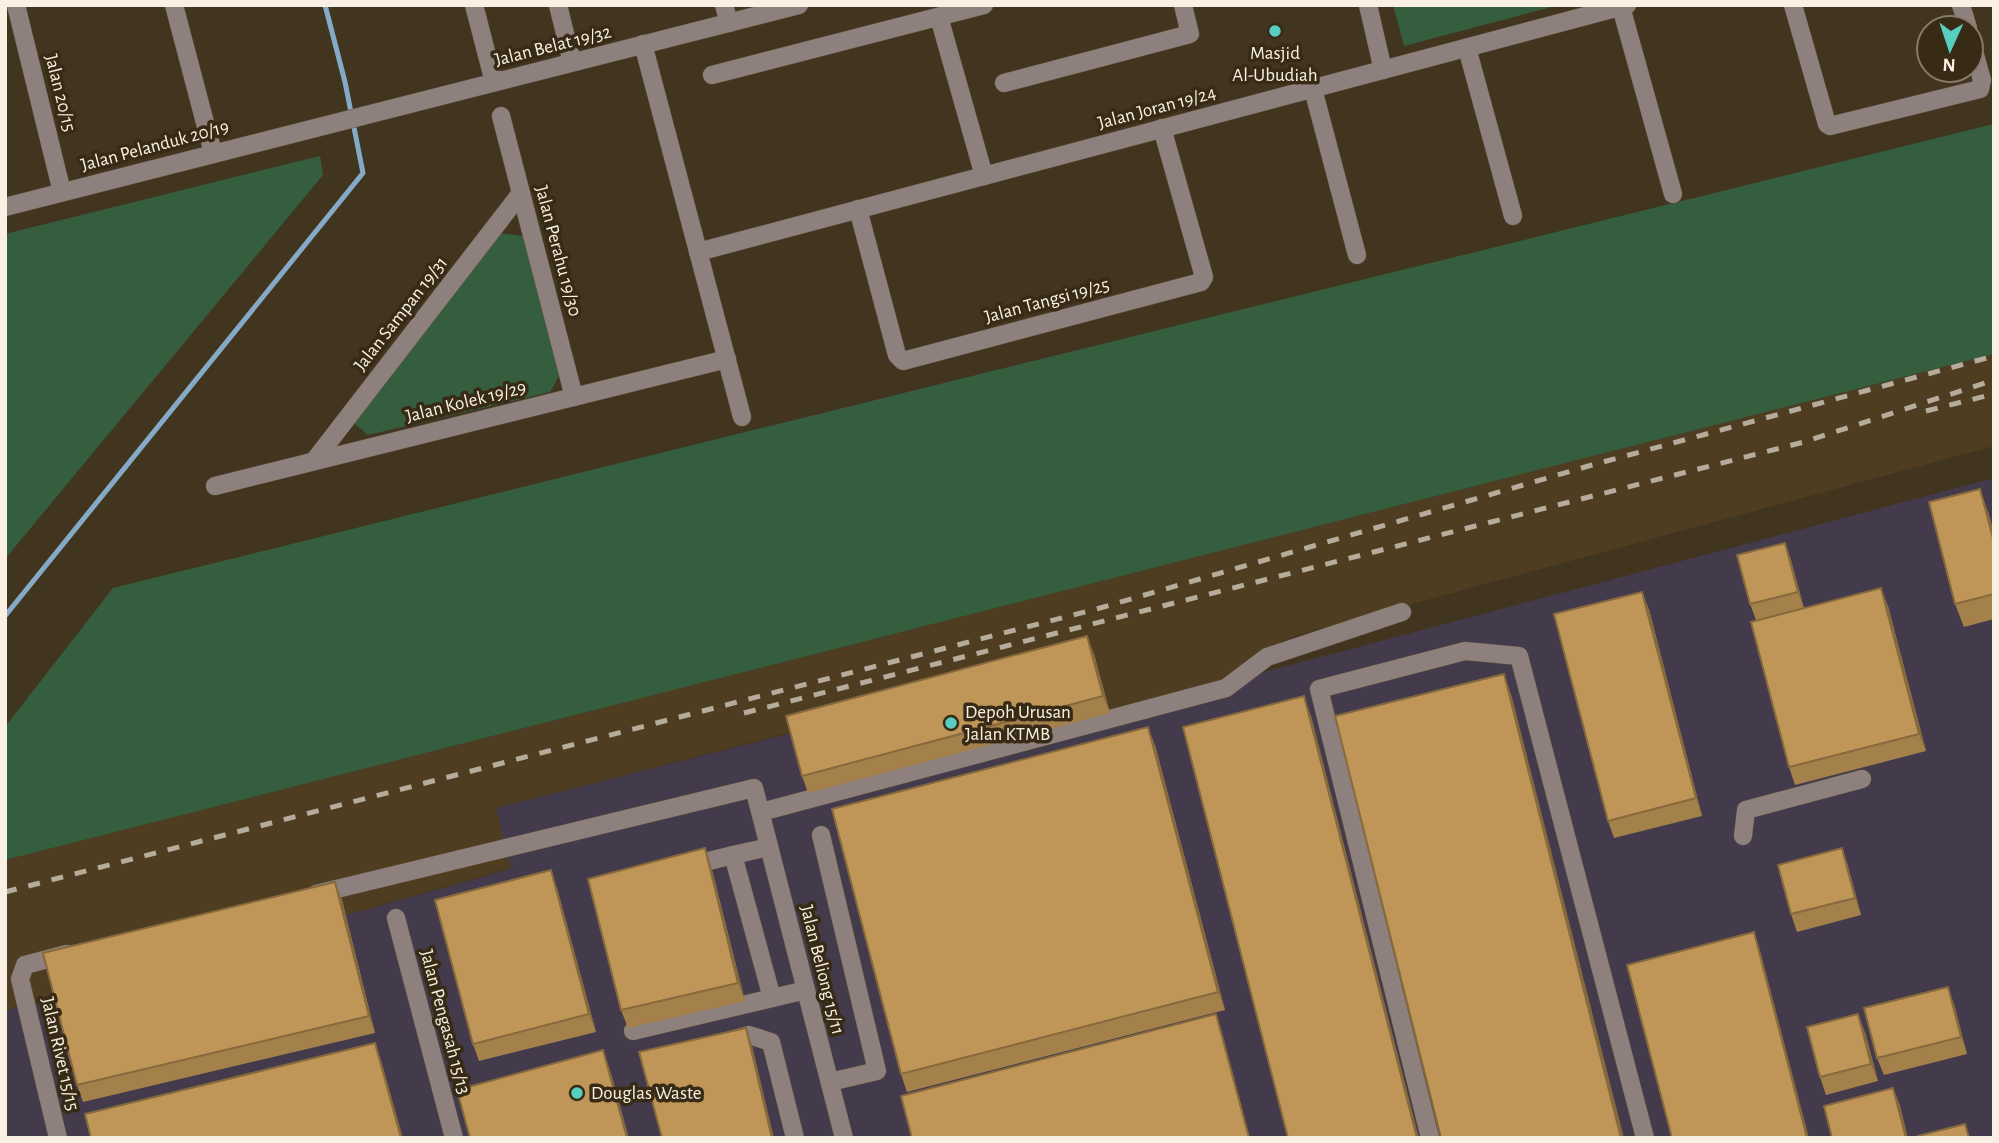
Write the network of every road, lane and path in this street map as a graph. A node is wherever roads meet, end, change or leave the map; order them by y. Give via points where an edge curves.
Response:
1 (16, 5) edge
2 (174, 5) edge
3 (474, 5) edge
4 (558, 5) edge
5 (724, 5) edge
6 (799, 5) edge
7 (984, 5) edge
8 (1183, 5) edge
9 (1368, 5) edge
10 (1793, 5) edge
11 (1624, 6) edge
12 (939, 17) junction
13 (729, 23) junction
14 (643, 44) junction
15 (1467, 48) junction
16 (572, 62) junction
17 (1383, 70) junction
18 (712, 75) dead end
19 (494, 82) junction
20 (1004, 83) dead end
21 (1981, 84) edge
22 (1313, 89) junction
23 (501, 116) dead end
24 (316, 126) joint
25 (1162, 128) junction
26 (213, 153) junction
27 (984, 176) junction
28 (62, 192) junction
29 (521, 192) junction
30 (1673, 194) dead end
31 (5, 207) edge
32 (858, 209) junction
33 (1513, 216) dead end
34 (698, 252) junction
35 (1357, 255) dead end
36 (727, 359) junction
37 (574, 397) junction
38 (742, 417) dead end
39 (313, 461) junction
40 (215, 486) dead end
41 (1402, 612) dead end
42 (1862, 779) dead end
43 (761, 812) junction
44 (821, 835) dead end
45 (1743, 836) dead end
46 (769, 847) junction
47 (733, 855) junction
48 (670, 870) edge
49 (295, 899) edge
50 (396, 918) dead end
51 (79, 951) edge
52 (806, 990) junction
53 (772, 998) junction
54 (633, 1031) dead end
55 (711, 1045) edge
56 (830, 1082) junction
57 (58, 1138) edge
58 (454, 1138) edge
59 (795, 1138) edge
60 (844, 1138) edge
61 (1430, 1138) edge
62 (1646, 1138) edge

1 - 28 street, Jalan 20/15
2 - 26 street
3 - 19 street
4 - 16 street
5 - 13 street
6 - 13 street, Jalan Belat 19/32
7 - 12 street
8 - 20 street via 1190,34
9 - 17 street
10 - 21 street via 1830,126 1980,89
11 - 15 street, Jalan Joran 19/24
11 - 30 street
12 - 18 street
12 - 27 street
13 - 14 street, Jalan Belat 19/32
14 - 16 street, Jalan Belat 19/32
14 - 34 street
15 - 17 street, Jalan Joran 19/24
15 - 33 street
16 - 19 street, Jalan Belat 19/32
17 - 22 street, Jalan Joran 19/24
19 - 24 street, Jalan Belat 19/32
22 - 25 street, Jalan Joran 19/24
22 - 35 street
23 - 29 street, Jalan Perahu 19/30
24 - 26 street, Jalan Pelanduk 20/19
25 - 27 street, Jalan Joran 19/24
25 - 32 street, Jalan Tangsi 19/25 via 1204,277 1201,282 903,360 897,355
26 - 28 street, Jalan Pelanduk 20/19
27 - 32 street, Jalan Joran 19/24
28 - 31 street, Jalan Pelanduk 20/19
29 - 37 street, Jalan Perahu 19/30
29 - 39 street, Jalan Sampan 19/31
32 - 34 street, Jalan Joran 19/24
34 - 36 street
36 - 37 street, Jalan Kolek 19/29
36 - 38 street
37 - 39 street, Jalan Kolek 19/29
39 - 40 street, Jalan Kolek 19/29
41 - 43 street via 1267,657 1226,688
42 - 45 street via 1746,810
43 - 46 street, Jalan Beliong 15/11
43 - 49 street via 754,788
44 - 56 street via 877,1071
46 - 47 street
46 - 52 street, Jalan Beliong 15/11
47 - 48 street
47 - 53 street
50 - 58 street, Jalan Pengasah 15/13
51 - 57 street, Jalan Rivet 15/15 via 25,965 20,979
52 - 53 street
52 - 56 street, Jalan Beliong 15/11
53 - 54 street
55 - 59 street via 748,1035 771,1042
56 - 60 street, Jalan Beliong 15/11
61 - 62 street via 1318,689 1465,651 1519,656

